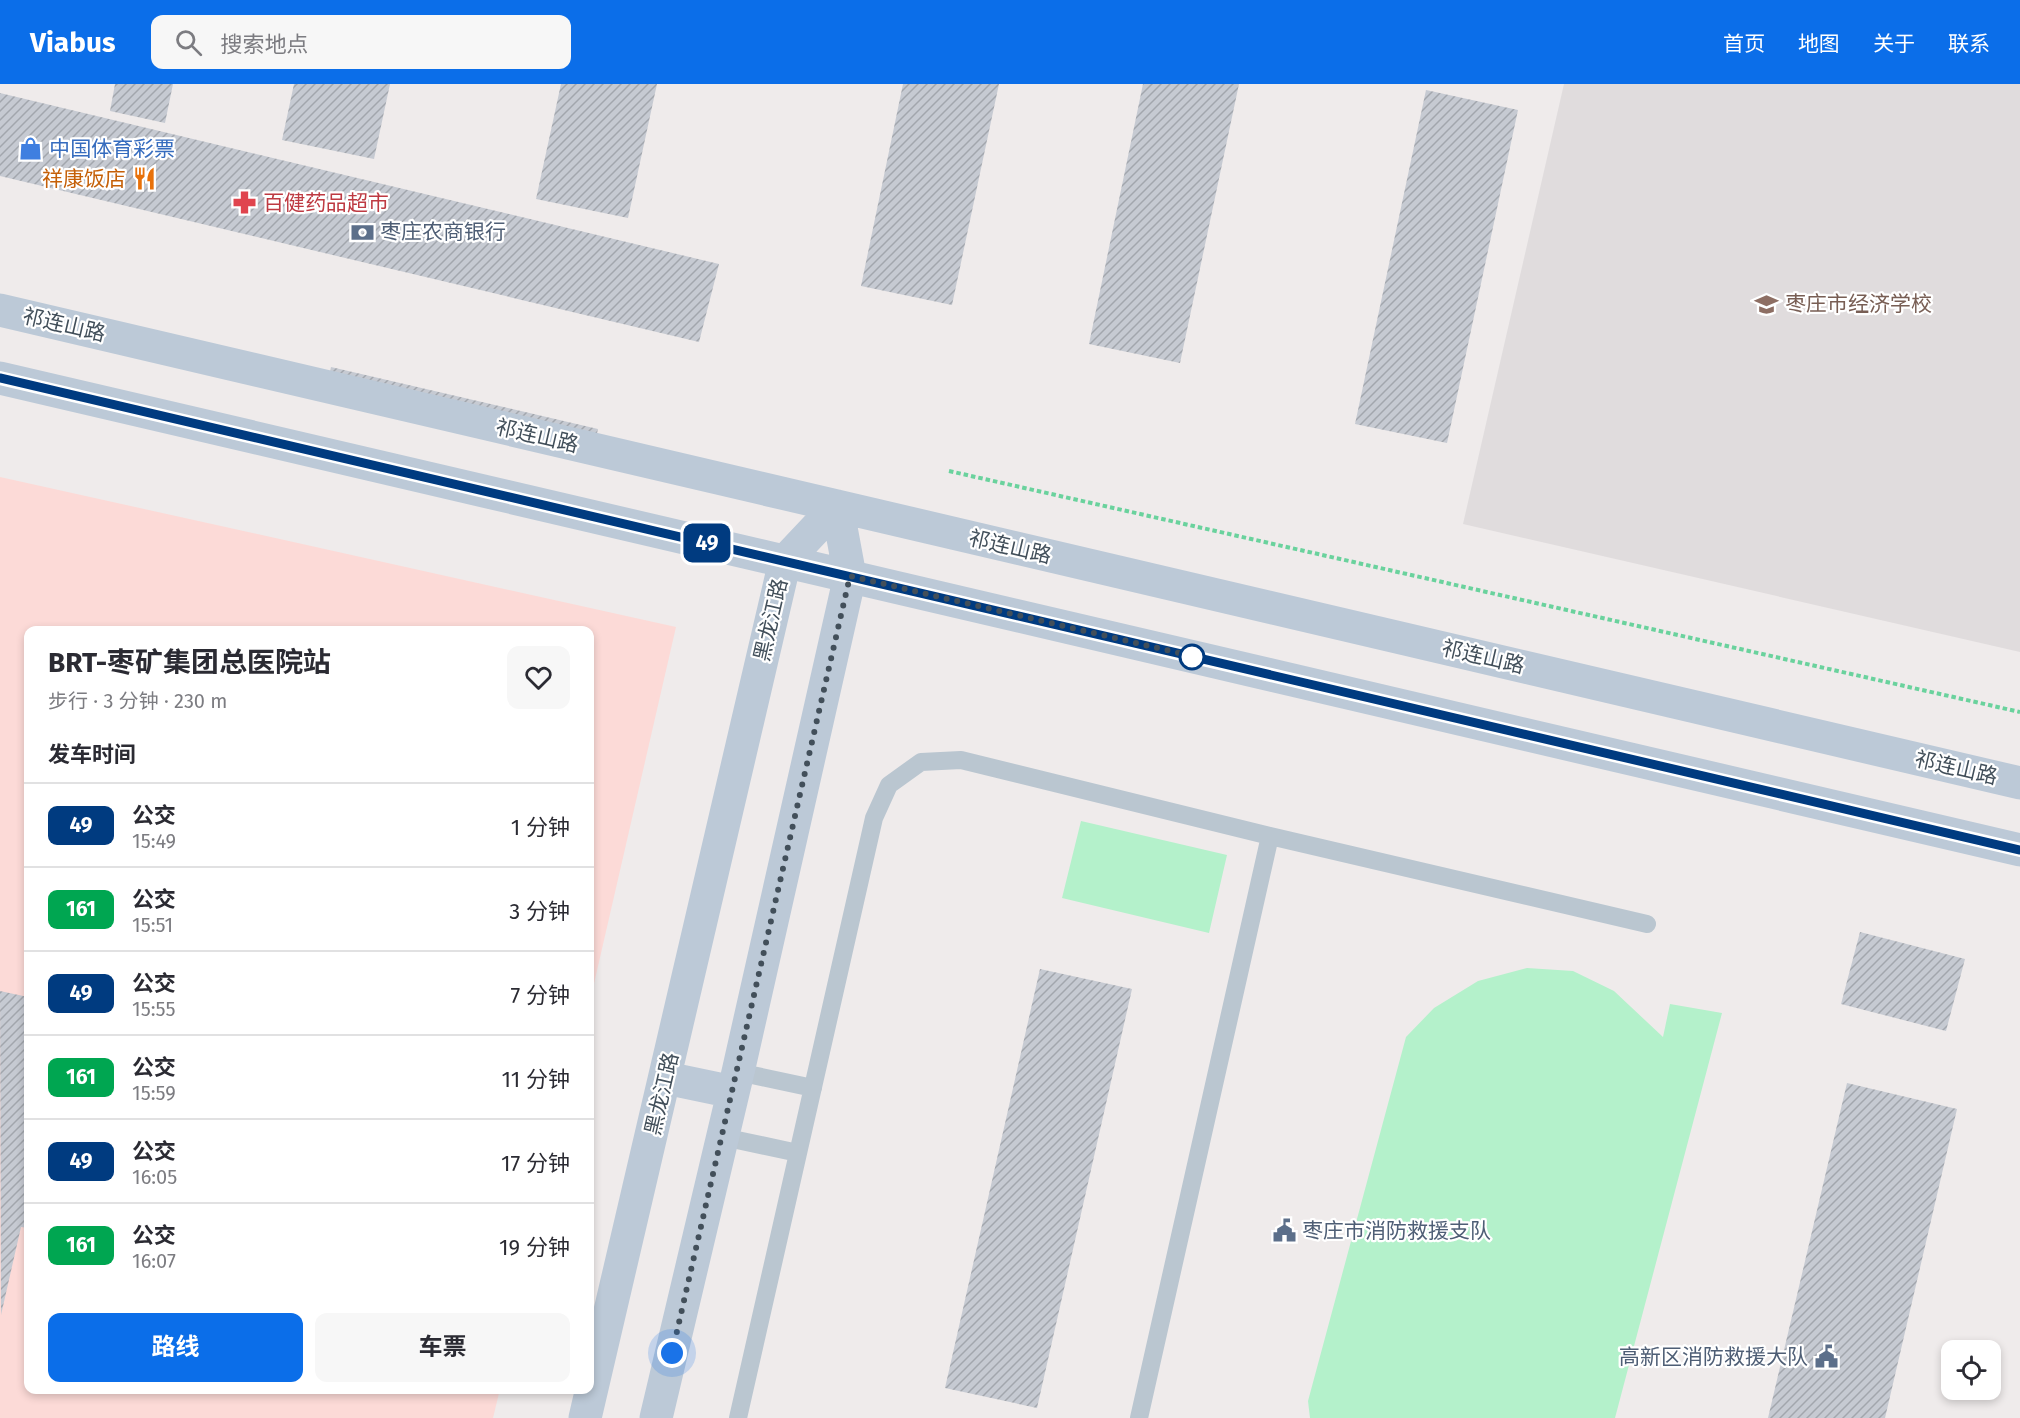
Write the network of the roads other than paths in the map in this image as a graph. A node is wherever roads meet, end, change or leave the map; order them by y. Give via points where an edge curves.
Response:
1 (0, 310) edge
2 (0, 378) edge
3 (837, 506) junction
4 (785, 561) junction
5 (850, 576) junction
6 (2020, 783) edge
7 (1270, 836) junction
8 (2020, 850) edge
9 (1647, 924) dead end
10 (666, 1078) junction
11 (735, 1082) junction
12 (813, 1088) junction
13 (723, 1137) junction
14 (798, 1153) junction
15 (594, 1380) edge
16 (591, 1394) edge
17 (585, 1418) edge
18 (656, 1418) edge
19 (738, 1418) edge
20 (1139, 1418) edge

1 - 3 main road, 祁连山路
2 - 4 main road
3 - 4 main road, 黑龙江路
3 - 5 main road
3 - 6 main road, 祁连山路
4 - 5 main road
4 - 10 main road, 黑龙江路
5 - 8 main road
5 - 11 main road
7 - 9 lane
7 - 12 lane via 961,760 921,762 889,785 874,818
7 - 20 lane
10 - 11 main road
10 - 15 main road, 黑龙江路
11 - 12 lane
11 - 13 main road
12 - 14 lane
13 - 14 lane
13 - 18 main road
14 - 19 lane
16 - 17 main road, 黑龙江路

